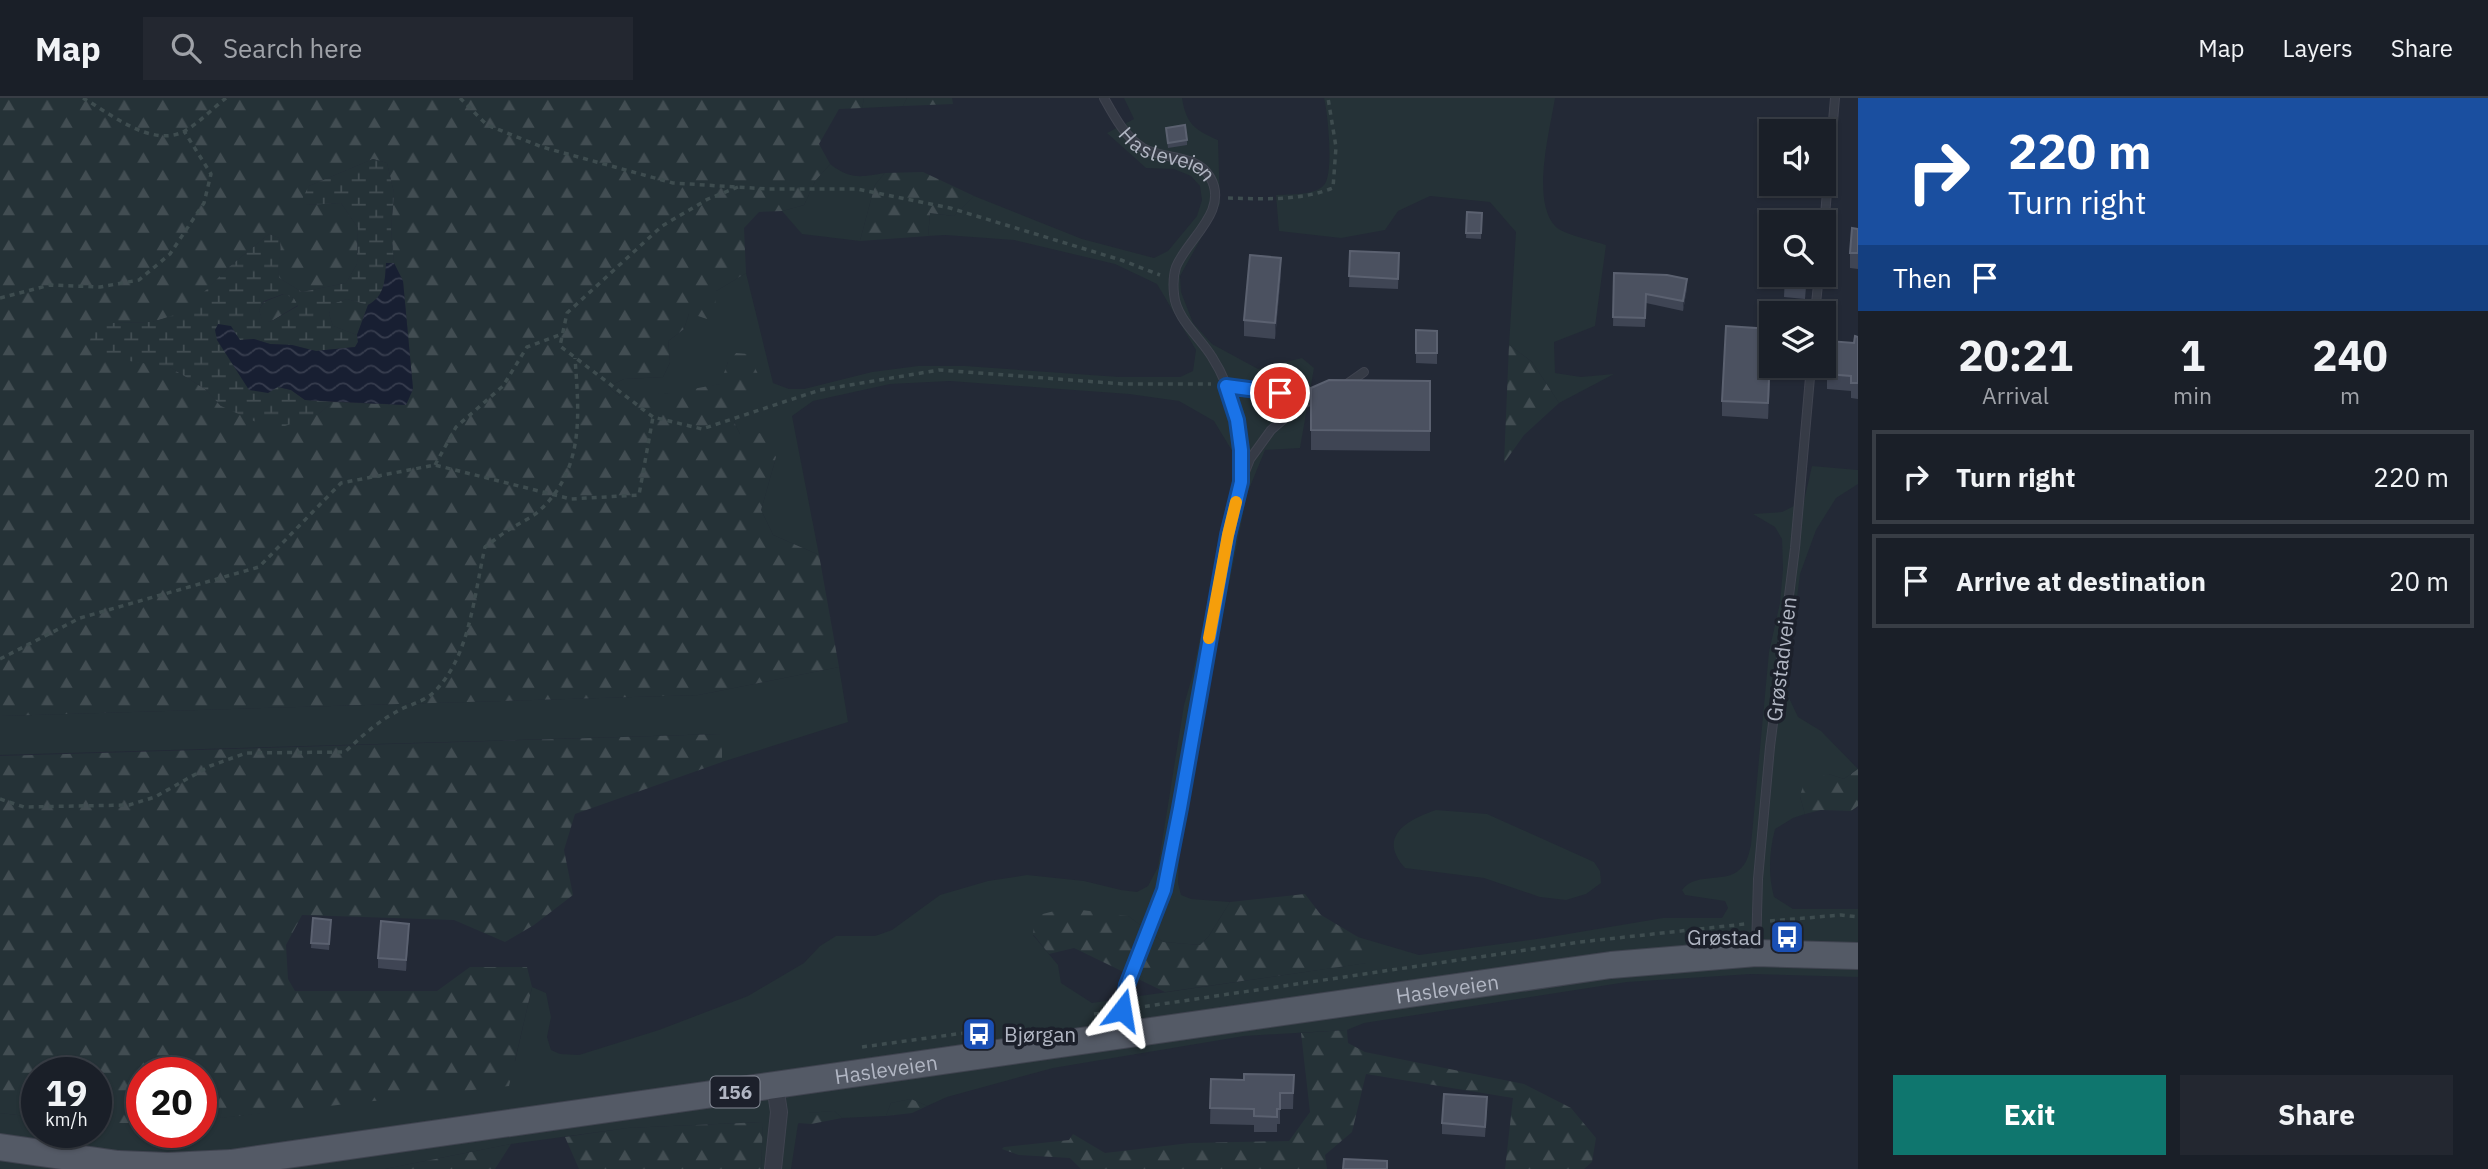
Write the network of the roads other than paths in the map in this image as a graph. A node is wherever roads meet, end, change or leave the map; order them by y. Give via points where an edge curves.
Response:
1 (1104, 98) edge
2 (1835, 98) edge
3 (1825, 210) edge
4 (1364, 372) dead end
5 (1810, 378) edge
6 (1226, 386) junction
7 (1320, 395) junction
8 (1241, 482) junction
9 (1858, 944) edge
10 (1756, 953) junction
11 (1828, 954) junction
12 (1858, 956) edge
13 (1122, 1022) junction
14 (775, 1086) junction
15 (0, 1147) edge
16 (773, 1169) edge

1 - 6 lane, Hasleveien via 1129,137 1141,146 1204,169 1211,178 1215,198 1210,216 1177,266 1174,299
2 - 3 lane
4 - 7 lane via 1343,387
5 - 10 lane, Grøstadveien via 1770,747
6 - 7 lane
6 - 8 lane via 1237,420
7 - 8 lane via 1271,430 1250,459
8 - 13 lane via 1164,890 1127,985
9 - 11 street
10 - 11 main road, Hasleveien / 156
10 - 13 main road, Hasleveien / 156 via 1600,966
11 - 12 main road, Hasleveien / 156
13 - 14 main road, Hasleveien / 156
14 - 15 main road, Hasleveien / 156 via 231,1163 118,1164
14 - 16 street via 779,1112

